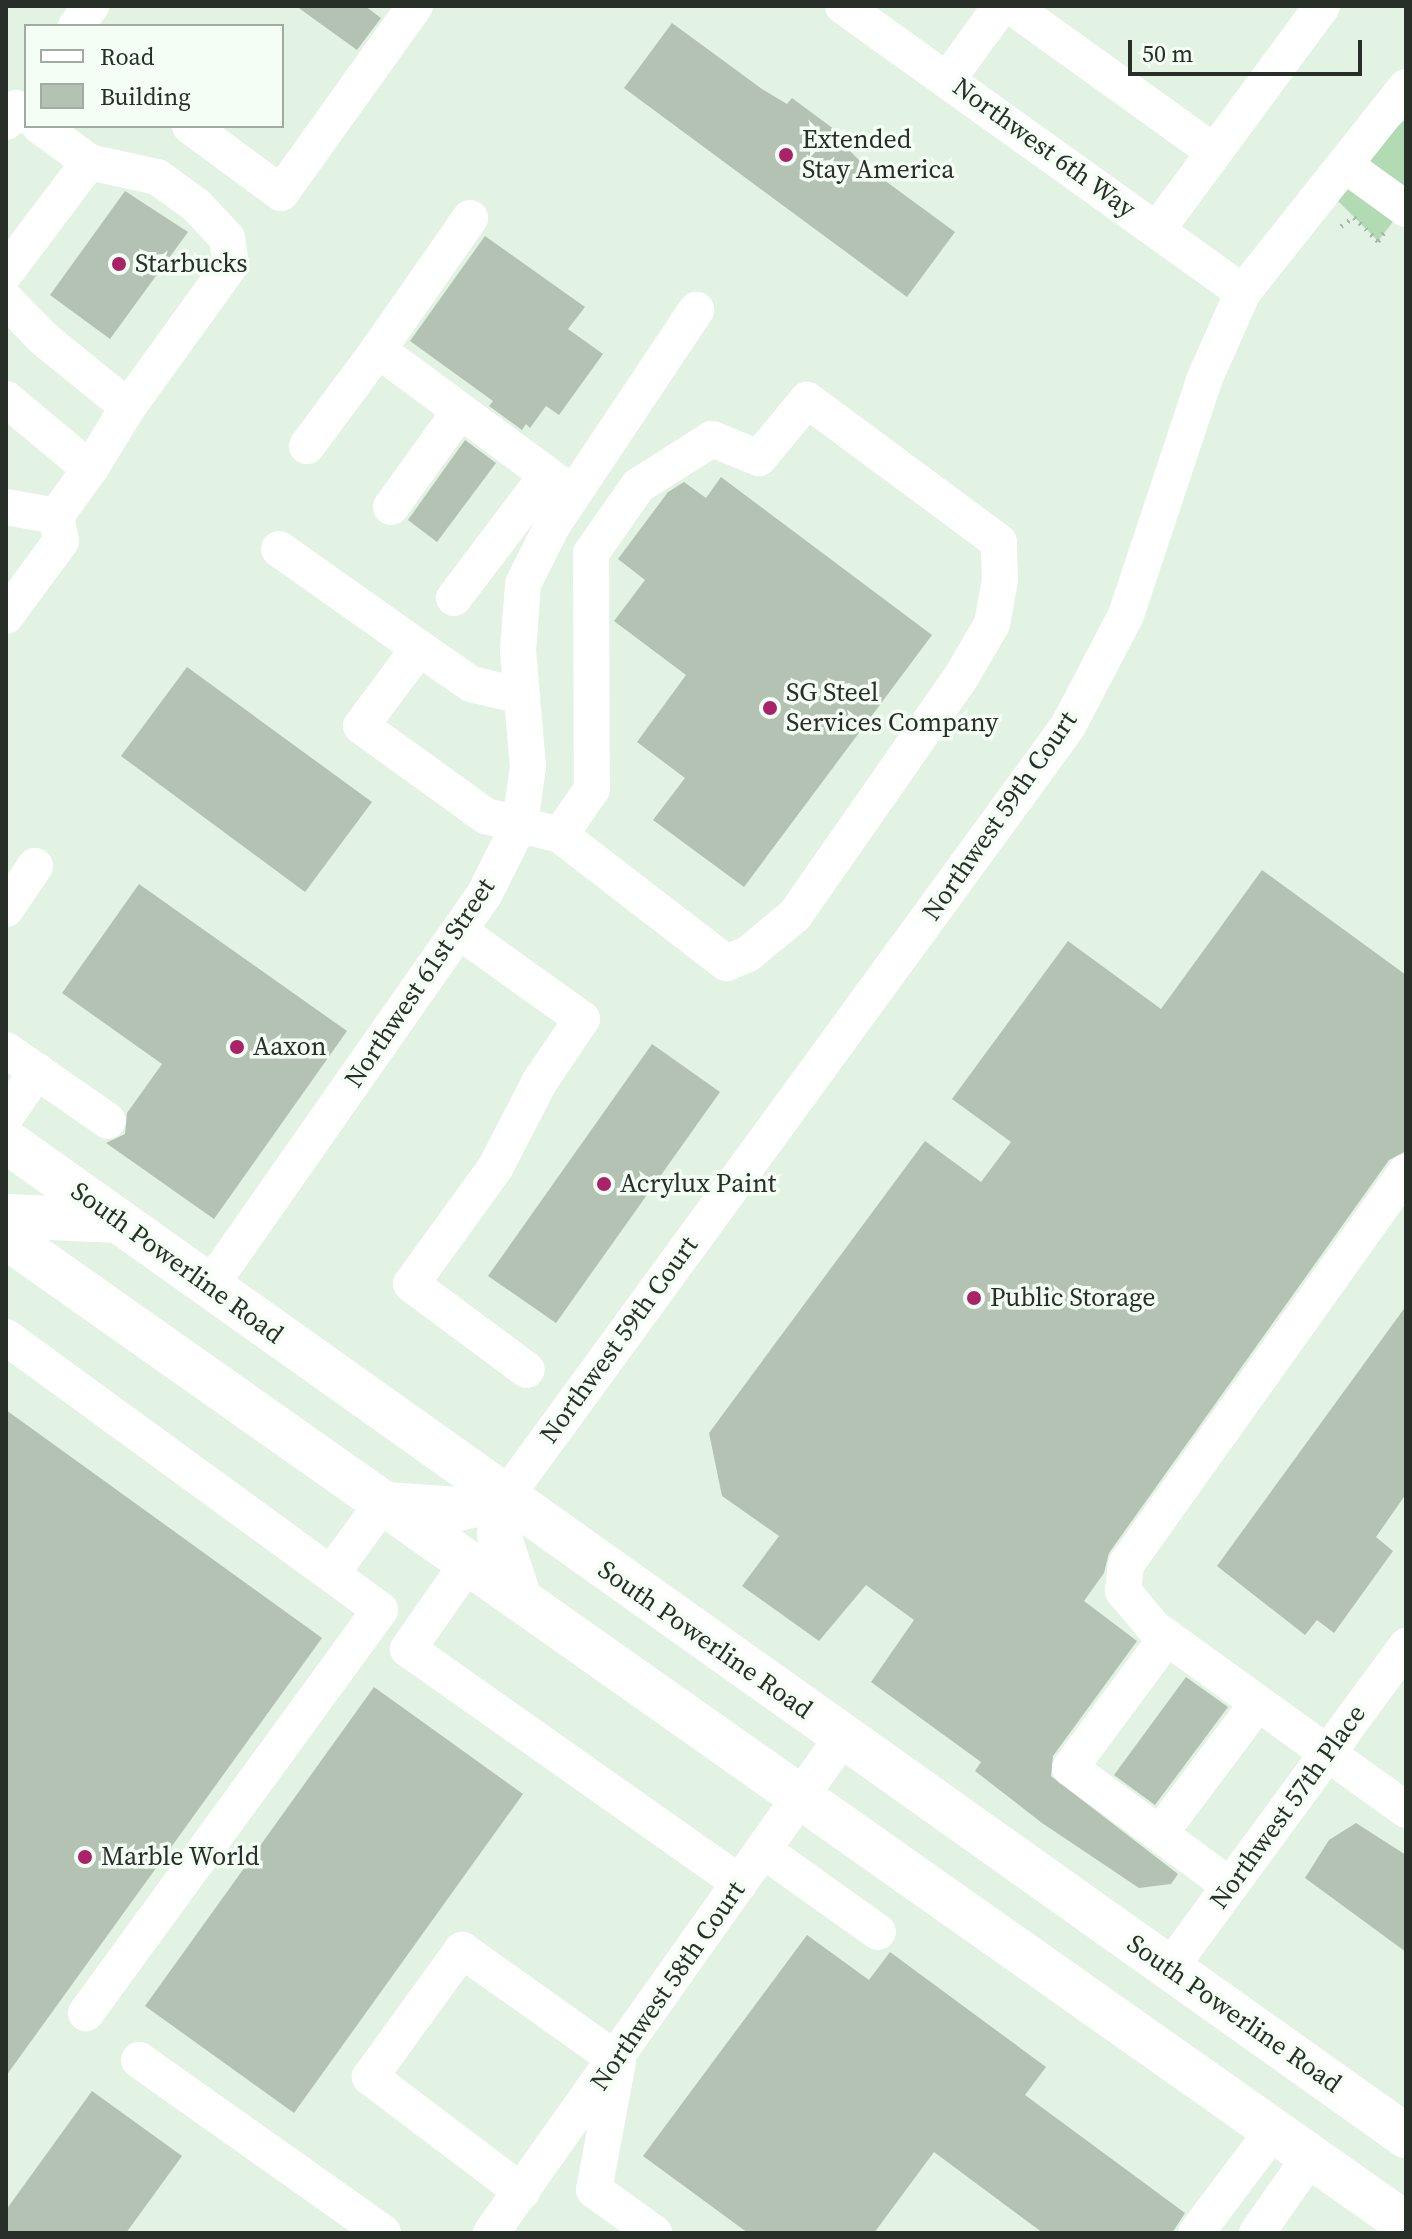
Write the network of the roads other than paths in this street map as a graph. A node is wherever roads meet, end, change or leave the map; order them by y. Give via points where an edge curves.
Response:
1 (91, 6) edge
2 (415, 6) edge
3 (843, 6) edge
4 (1001, 6) edge
5 (1011, 6) edge
6 (1322, 6) edge
7 (78, 24) edge
8 (948, 79) junction
9 (1406, 87) edge
10 (24, 114) edge
11 (6, 122) edge
12 (43, 128) edge
13 (193, 128) edge
14 (1214, 152) junction
15 (89, 162) junction
16 (1345, 165) junction
17 (1406, 209) edge
18 (470, 218) dead end
19 (1157, 230) junction
20 (6, 272) edge
21 (1243, 292) junction
22 (6, 300) edge
23 (696, 310) dead end
24 (378, 350) junction
25 (6, 399) edge
26 (128, 407) junction
27 (460, 411) junction
28 (307, 446) dead end
29 (90, 469) junction
30 (560, 485) junction
31 (6, 507) edge
32 (391, 507) dead end
33 (56, 516) junction
34 (279, 549) dead end
35 (12, 594) edge
36 (454, 598) dead end
37 (419, 648) junction
38 (522, 696) junction
39 (520, 823) junction
40 (560, 835) junction
41 (35, 866) dead end
42 (6, 909) edge
43 (459, 931) junction
44 (6, 1050) edge
45 (37, 1071) junction
46 (6, 1116) edge
47 (108, 1121) dead end
48 (6, 1141) edge
49 (1406, 1172) edge
50 (6, 1216) edge
51 (120, 1222) junction
52 (6, 1237) edge
53 (210, 1286) junction
54 (6, 1337) edge
55 (527, 1370) dead end
56 (504, 1499) junction
57 (395, 1512) junction
58 (468, 1563) junction
59 (331, 1574) junction
60 (520, 1599) junction
61 (1167, 1637) junction
62 (1406, 1646) edge
63 (1257, 1704) junction
64 (842, 1738) junction
65 (1327, 1755) junction
66 (800, 1798) junction
67 (1406, 1810) edge
68 (1161, 1832) junction
69 (763, 1850) junction
70 (740, 1883) junction
71 (1230, 1886) junction
72 (878, 1932) dead end
73 (1169, 1969) junction
74 (86, 2013) dead end
75 (139, 2060) dead end
76 (618, 2061) junction
77 (1273, 2131) junction
78 (1406, 2136) edge
79 (1310, 2157) junction
80 (522, 2192) junction
81 (1406, 2224) edge
82 (1201, 2226) edge
83 (1273, 2227) edge
84 (383, 2233) edge
85 (491, 2233) edge
86 (654, 2233) edge

1 - 7 street
2 - 13 street via 281,193
3 - 8 street, Northwest 6th Way
4 - 8 street
5 - 14 street
6 - 14 street
8 - 19 street, Northwest 6th Way
9 - 16 street, Northwest 59th Court
10 - 11 street via 16,108
12 - 15 street
14 - 19 street
15 - 20 street
15 - 26 street via 157,177 196,205 227,238 231,264
16 - 17 street
16 - 21 street, Northwest 59th Court
18 - 24 street
19 - 21 street, Northwest 6th Way
21 - 56 street, Northwest 59th Court via 1204,380 1126,615 1068,726
22 - 26 street via 44,339
23 - 30 street, Northwest 61st Street
24 - 27 street
24 - 28 street
25 - 29 street
26 - 29 street
27 - 30 street
27 - 32 street
29 - 33 street
30 - 36 street
30 - 38 street, Northwest 61st Street via 523,584 518,651
31 - 33 street
33 - 35 street via 61,541
34 - 37 street
37 - 38 street via 471,684
37 - 39 street via 361,726 486,816
38 - 39 street, Northwest 61st Street via 528,767
39 - 40 street
39 - 43 street, Northwest 61st Street via 484,895
40 - 40 street via 726,963 748,954 795,915 961,677 992,624 1000,580 999,542 807,400 759,458 712,439 638,486 591,553 592,789
41 - 42 street
43 - 53 street, Northwest 61st Street
43 - 55 street via 582,1019 540,1081 495,1168 411,1284
44 - 45 street
45 - 46 street
45 - 47 street
48 - 51 main road, South Powerline Road
49 - 61 street via 1126,1565 1123,1591
50 - 51 main road via 50,1214
51 - 53 main road, South Powerline Road
52 - 57 main road
53 - 56 main road, South Powerline Road
54 - 59 street
56 - 57 main road via 458,1509
56 - 60 main road via 499,1535
56 - 64 main road, South Powerline Road
57 - 58 main road
57 - 59 street
58 - 60 main road
58 - 70 street via 408,1649
59 - 74 street via 380,1610
60 - 66 main road
61 - 63 street
61 - 68 street via 1070,1768
62 - 65 street, Northwest 57th Place
63 - 65 street
63 - 68 street
64 - 66 street, Northwest 58th Court
64 - 73 main road, South Powerline Road
65 - 67 street
65 - 71 street, Northwest 57th Place
66 - 69 street, Northwest 58th Court
66 - 77 main road
68 - 71 street
69 - 70 street, Northwest 58th Court
69 - 72 street
70 - 76 street, Northwest 58th Court
71 - 73 street, Northwest 57th Place
73 - 78 main road, South Powerline Road
75 - 84 street
76 - 80 street, Northwest 58th Court
76 - 80 street via 462,1950 370,2077
76 - 86 street via 594,2190
77 - 79 main road
77 - 82 street
79 - 81 main road
79 - 83 street
80 - 85 street, Northwest 58th Court

